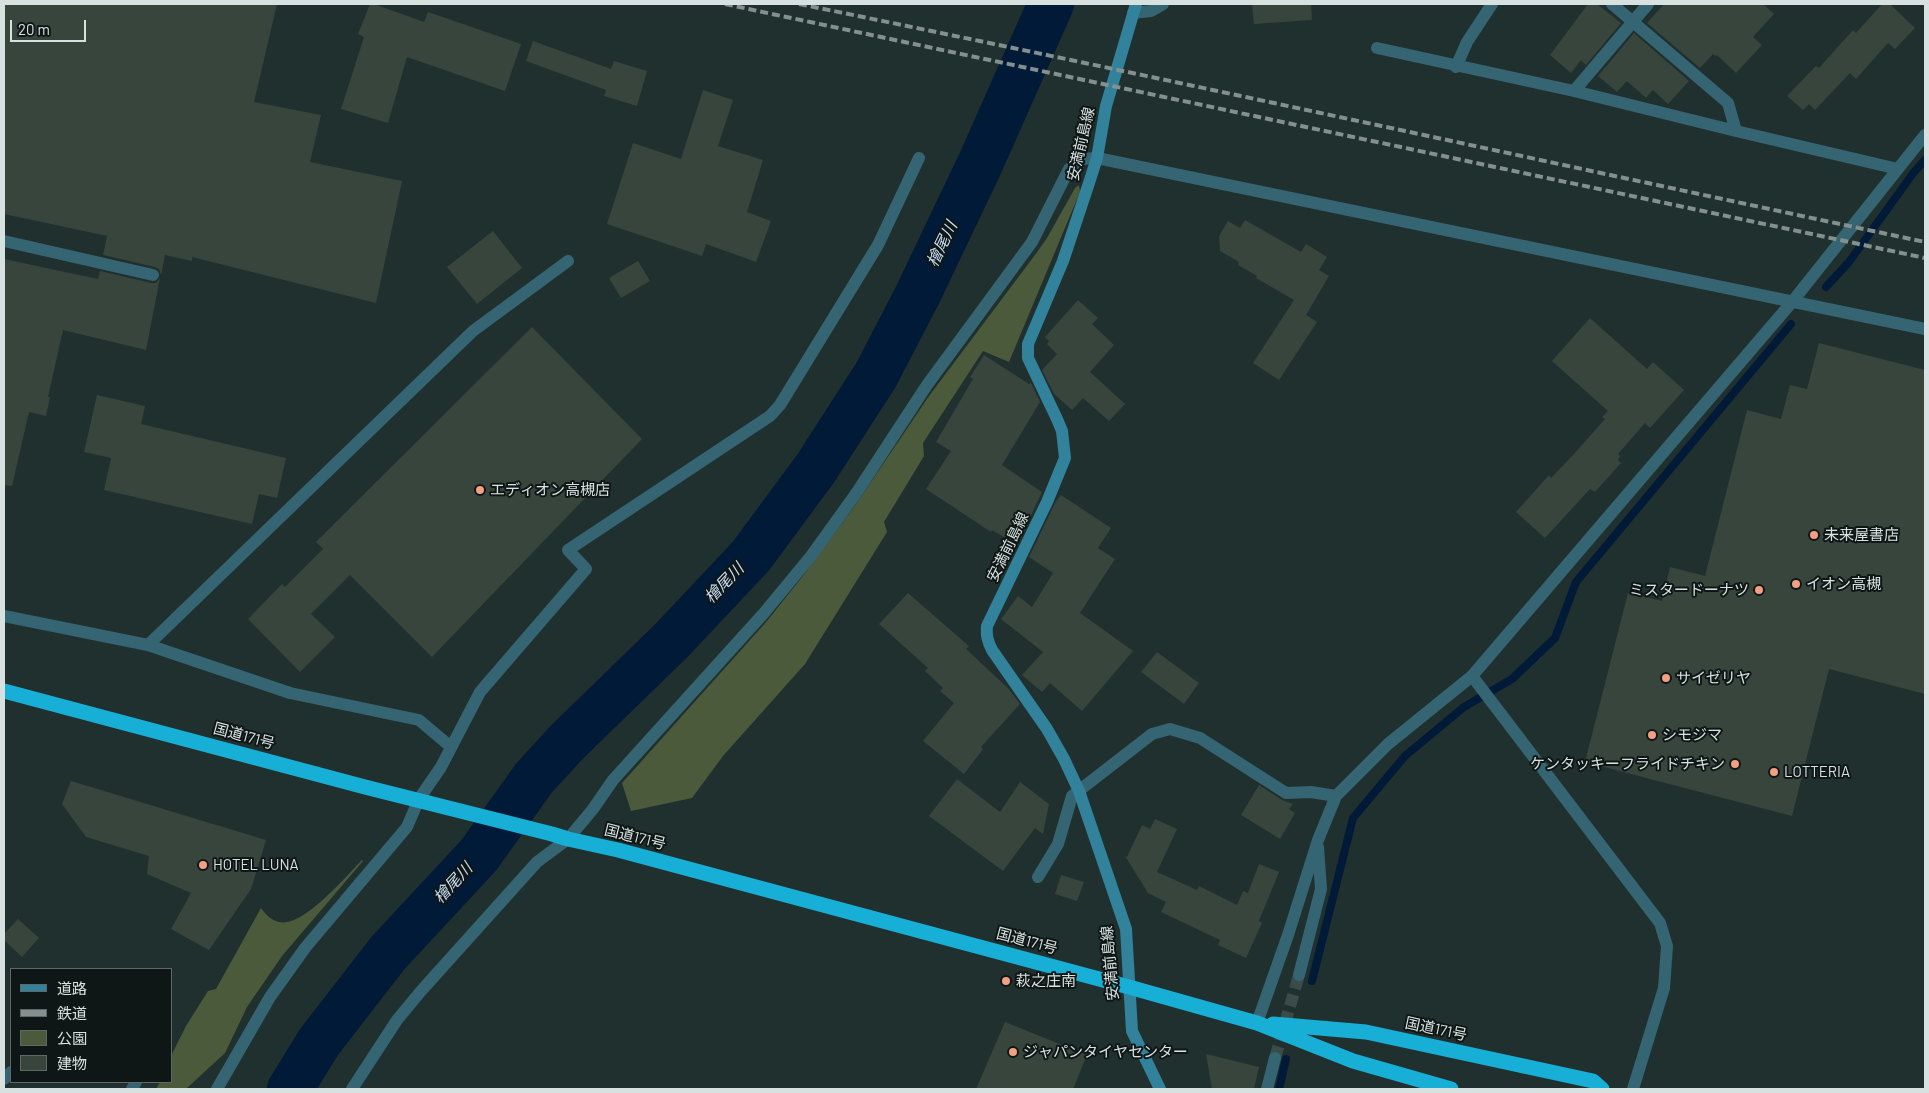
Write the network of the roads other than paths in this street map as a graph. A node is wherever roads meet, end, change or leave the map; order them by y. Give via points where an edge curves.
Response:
1 (1162, 4) edge
2 (1492, 4) edge
3 (1612, 4) edge
4 (1648, 4) edge
5 (1135, 8) edge
6 (1634, 21) junction
7 (1377, 48) dead end
8 (1456, 67) junction
9 (1574, 91) junction
10 (1736, 131) junction
11 (1925, 135) edge
12 (919, 158) dead end
13 (1096, 158) junction
14 (1898, 169) junction
15 (4, 242) edge
16 (568, 260) dead end
17 (153, 275) dead end
18 (1792, 302) junction
19 (1925, 329) edge
20 (4, 616) edge
21 (148, 645) junction
22 (1474, 678) junction
23 (4, 691) edge
24 (451, 747) junction
25 (1079, 791) junction
26 (1336, 796) junction
27 (419, 799) junction
28 (568, 839) junction
29 (1318, 840) junction
30 (1038, 877) dead end
31 (1299, 975) tunnel mouth
32 (1129, 986) junction
33 (1257, 1023) junction
34 (1275, 1058) tunnel mouth
35 (216, 1087) edge
36 (352, 1089) edge
37 (1160, 1089) edge
38 (1267, 1089) edge
39 (1451, 1089) edge
40 (1602, 1089) edge
41 (1633, 1089) edge

1 - 5 street via 1151,10
2 - 8 street
3 - 6 street
4 - 6 street
5 - 13 main road, 安満前島線 via 1106,106
6 - 9 street
6 - 10 street via 1728,103
7 - 8 street
8 - 9 street
9 - 10 street
10 - 14 street
11 - 14 street
12 - 24 street via 878,246 780,405 770,416 568,550 586,569 480,692
13 - 18 street
13 - 25 main road, 安満前島線 via 1063,262 1027,351 1062,431 1065,458 987,626 987,640 992,650 1047,730
13 - 28 street via 1081,159 1069,169 1032,242 927,385 811,556 764,614 614,780
14 - 18 street
15 - 17 street
16 - 21 street via 473,332
18 - 19 street
18 - 22 street
20 - 21 street
21 - 24 street via 290,693 420,720
22 - 26 street via 1388,744
22 - 41 street via 1660,923 1667,946 1664,988
23 - 27 highway, 国道171号
24 - 27 street
25 - 26 street via 1152,734 1170,729 1200,738 1286,794 1311,792
25 - 30 street via 1072,796 1058,844
25 - 32 main road, 安満前島線 via 1126,929
26 - 29 street
27 - 28 highway, 国道171号
27 - 35 street via 407,827 305,948 270,997
28 - 32 highway, 国道171号
28 - 36 street via 537,862 421,991 397,1020
29 - 31 street via 1321,889
29 - 33 street
32 - 33 highway, 国道171号
32 - 37 main road, 安満前島線 via 1132,1031
33 - 39 highway, 国道171号 via 1353,1061
33 - 40 highway, 国道171号 via 1366,1032 1593,1081
34 - 38 street

